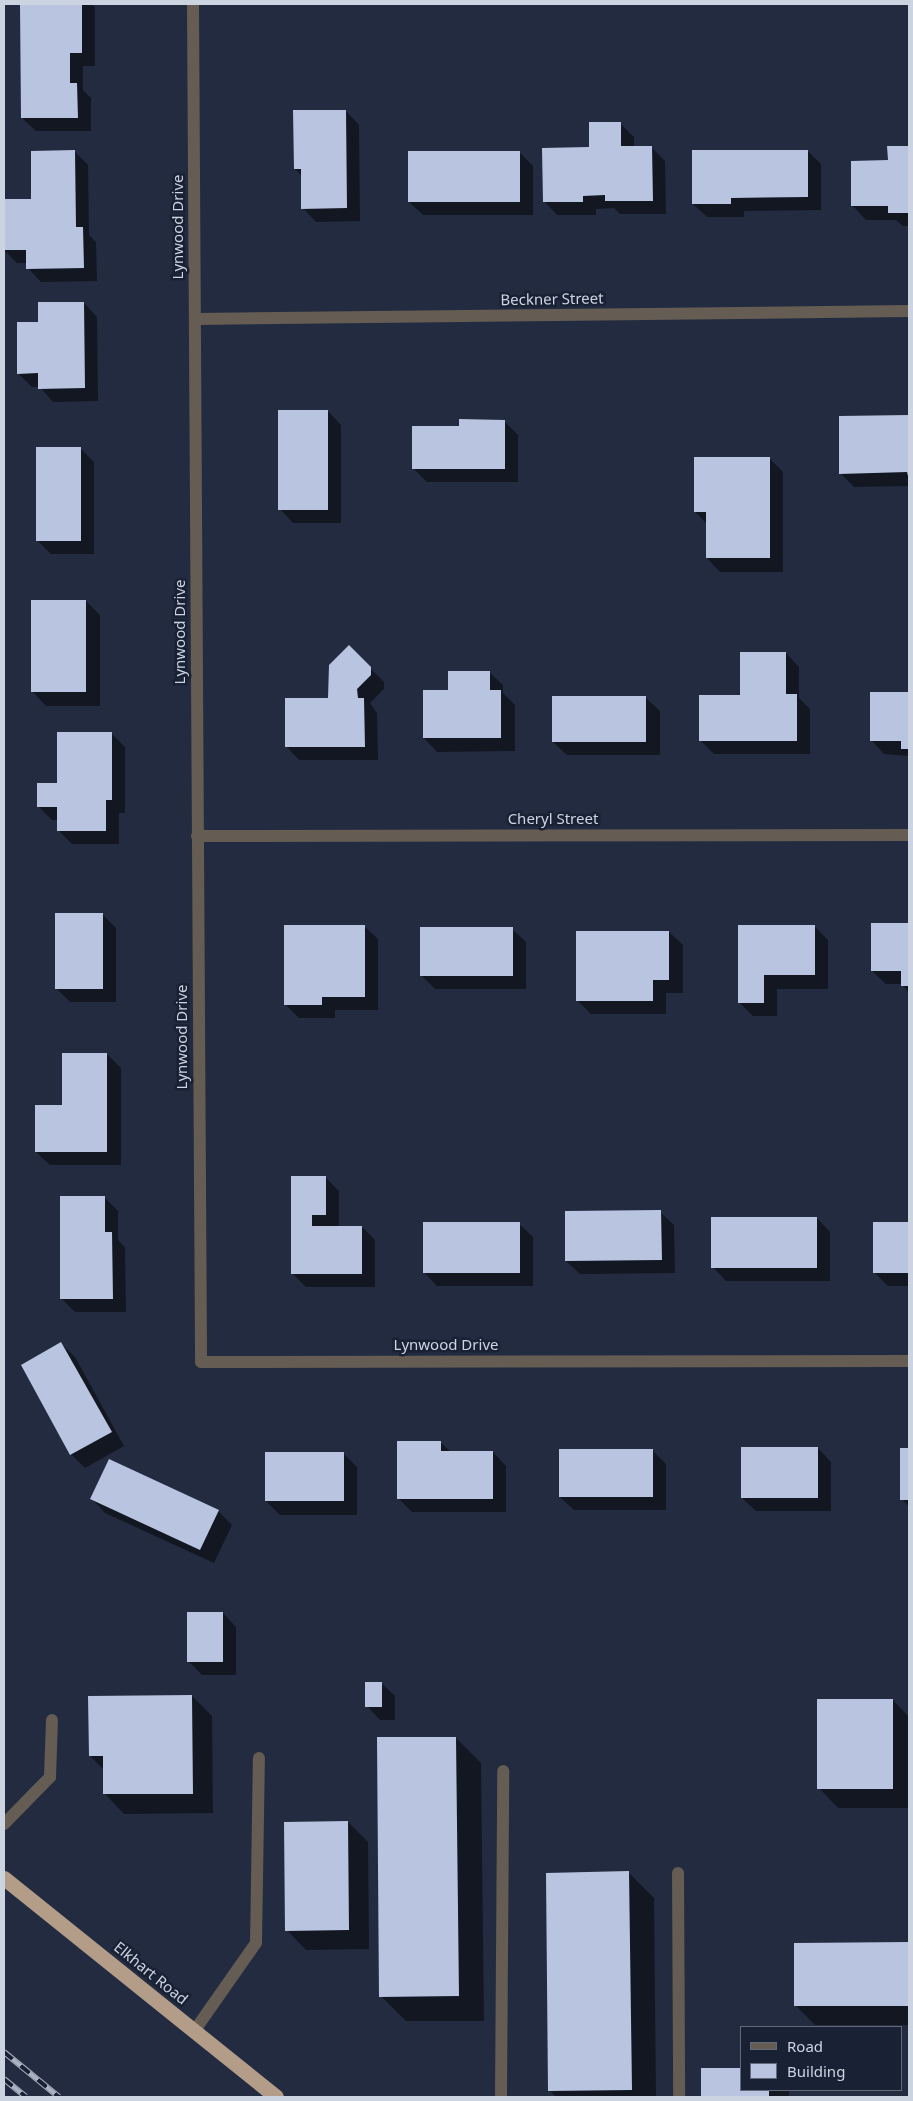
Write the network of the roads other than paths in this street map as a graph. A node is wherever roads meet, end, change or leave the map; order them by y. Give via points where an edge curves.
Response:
1 (193, 4) edge
2 (909, 311) edge
3 (194, 319) junction
4 (909, 835) edge
5 (197, 836) junction
6 (909, 1360) edge
7 (52, 1720) dead end
8 (259, 1758) dead end
9 (504, 1771) dead end
10 (4, 1824) edge
11 (678, 1873) dead end
12 (4, 1878) edge
13 (194, 2030) junction
14 (276, 2097) edge
15 (500, 2097) edge
16 (679, 2097) edge

1 - 3 street, Lynwood Drive
2 - 3 street, Beckner Street
3 - 5 street, Lynwood Drive
4 - 5 street, Cheryl Street
5 - 6 street, Lynwood Drive via 201,1362
7 - 10 street via 50,1777
8 - 13 street via 256,1943
9 - 15 street
11 - 16 street
12 - 13 highway, Elkhart Road
13 - 14 highway, Elkhart Road

